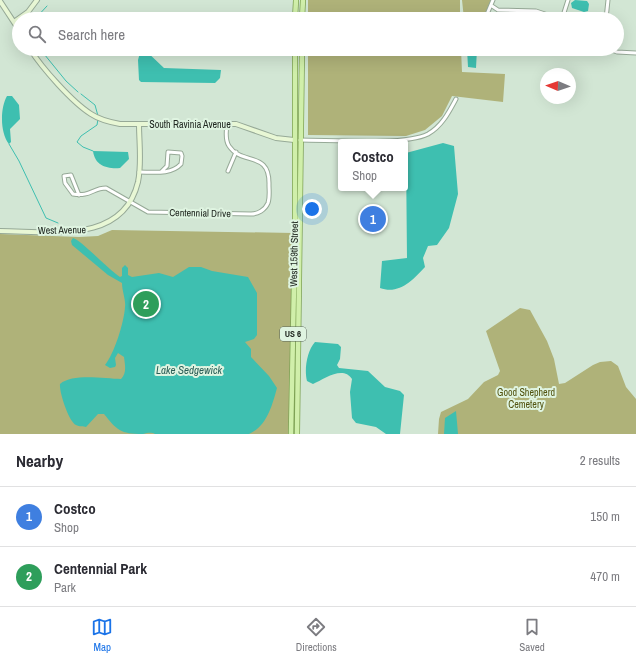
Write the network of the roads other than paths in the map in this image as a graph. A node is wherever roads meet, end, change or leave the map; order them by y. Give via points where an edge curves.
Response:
1 (37, 0) edge
2 (296, 0) edge
3 (303, 0) edge
4 (493, 0) edge
5 (568, 0) edge
6 (608, 0) edge
7 (0, 2) edge
8 (492, 6) junction
9 (28, 12) edge
10 (295, 12) edge
11 (302, 12) edge
12 (489, 12) edge
13 (539, 12) edge
14 (564, 12) edge
15 (607, 12) edge
16 (12, 19) edge
17 (624, 52) edge
18 (636, 53) edge
19 (35, 56) edge
20 (295, 56) edge
21 (302, 56) edge
22 (456, 98) dead end
23 (139, 124) junction
24 (227, 124) junction
25 (402, 139) edge
26 (294, 140) junction
27 (301, 140) junction
28 (338, 140) edge
29 (236, 152) junction
30 (228, 171) dead end
31 (139, 172) junction
32 (161, 172) junction
33 (79, 195) junction
34 (130, 202) junction
35 (0, 230) edge
36 (291, 434) edge
37 (297, 434) edge

1 - 9 street
2 - 10 main road
3 - 11 main road
4 - 8 street
5 - 14 street
6 - 15 street
7 - 16 street
8 - 12 street
8 - 13 street via 498,10
17 - 18 street
19 - 23 street, South Ravinia Avenue via 43,68 90,114 109,122
20 - 26 main road, West 159th Street / US 6
21 - 27 main road, West 159th Street / US 6
22 - 25 street, South Ravinia Avenue via 444,121 428,133
23 - 24 street, South Ravinia Avenue
23 - 31 street, West Avenue
24 - 26 street, South Ravinia Avenue via 236,124 276,138
24 - 29 street via 227,141
26 - 27 street, South Ravinia Avenue
26 - 36 main road, West 159th Street / US 6
27 - 28 street, South Ravinia Avenue
27 - 37 main road, West 159th Street / US 6
29 - 30 street
29 - 34 street, Centennial Drive via 266,166 269,175 268,202 262,210 251,214 155,213 142,210
31 - 32 street
31 - 34 street, West Avenue via 136,189
32 - 32 street via 171,171 179,166 182,160 181,153 168,152 167,166
33 - 33 street via 71,175 64,176 65,183 73,194
33 - 34 street, Centennial Drive via 87,195 106,188
34 - 35 street, West Avenue via 117,217 92,229

